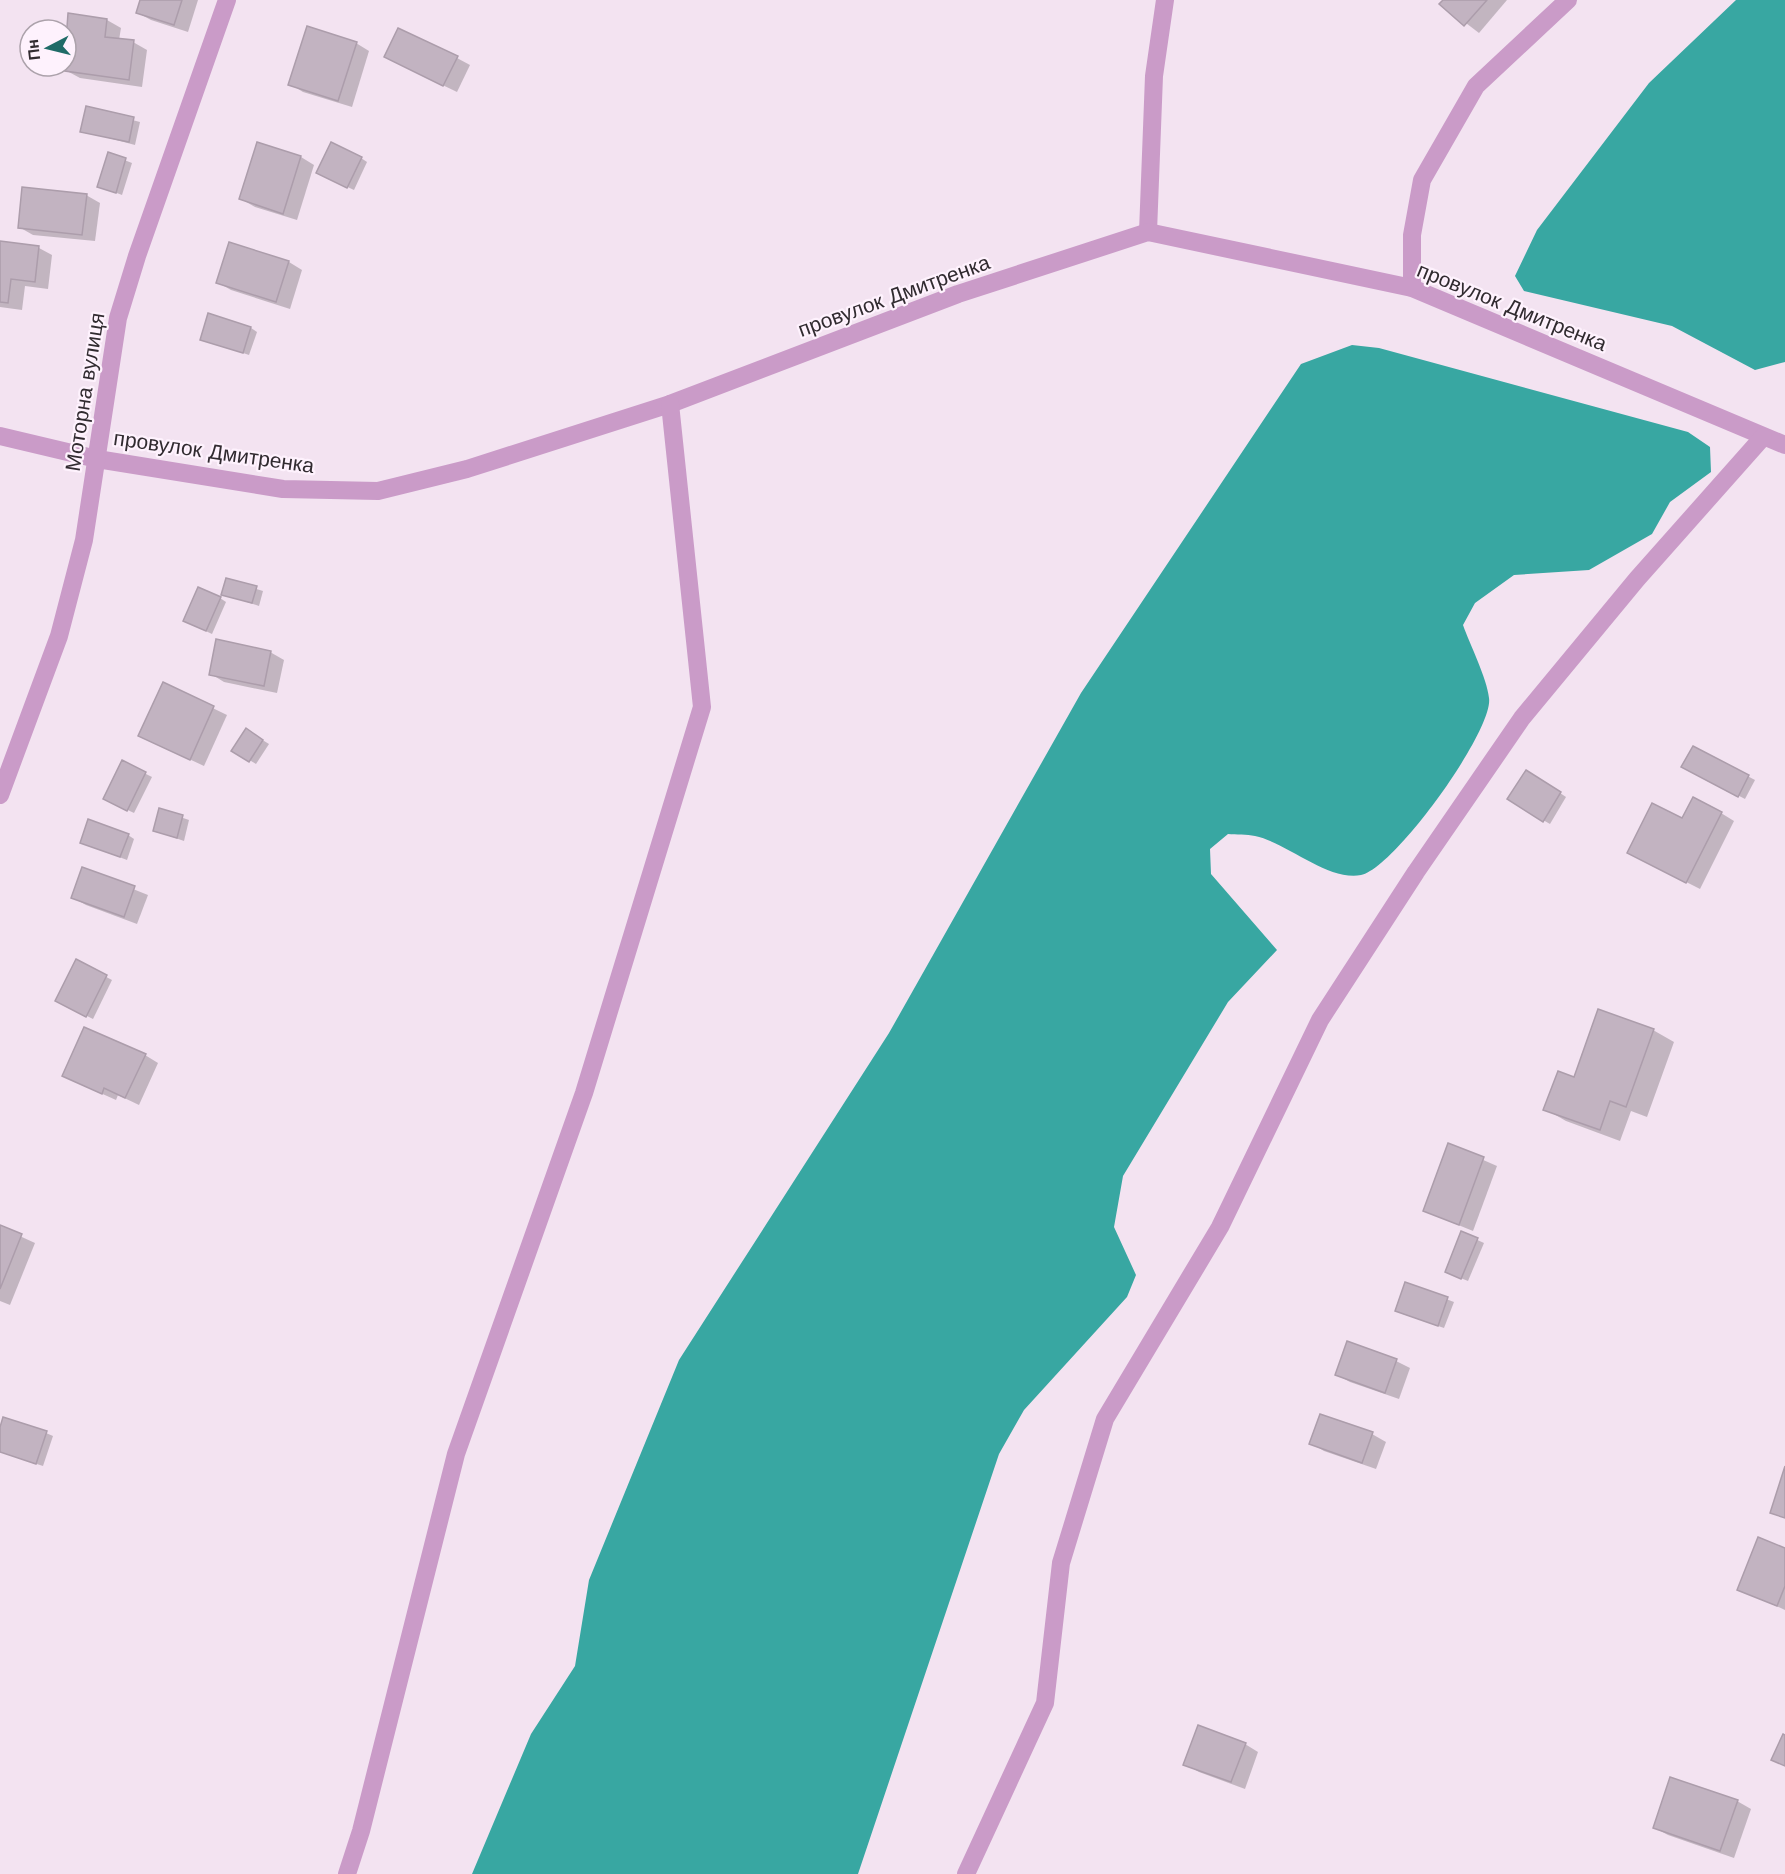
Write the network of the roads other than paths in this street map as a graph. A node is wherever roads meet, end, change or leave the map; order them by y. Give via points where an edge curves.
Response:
1 (227, 0) edge
2 (1165, 0) edge
3 (1568, 0) edge
4 (1148, 232) junction
5 (1412, 288) junction
6 (670, 404) junction
7 (0, 436) edge
8 (1763, 437) junction
9 (1785, 446) edge
10 (97, 459) junction
11 (0, 795) edge
12 (347, 1874) edge
13 (966, 1874) edge

1 - 10 street, Моторна вулиця via 118,318
2 - 4 street via 1154,76
3 - 5 street via 1476,86 1422,180 1412,236
4 - 5 street, провулок Дмитренка
4 - 6 street, провулок Дмитренка via 958,294
5 - 8 street, провулок Дмитренка
6 - 10 street, провулок Дмитренка via 467,469 378,491 282,489
6 - 12 street via 702,707 584,1093 456,1454
7 - 10 street, провулок Дмитренка
8 - 9 street, провулок Дмитренка
8 - 13 street via 1637,579 1522,718 1320,1020 1220,1227 1105,1419 1061,1563 1044,1703
10 - 11 street, Моторна вулиця via 84,540 59,636

